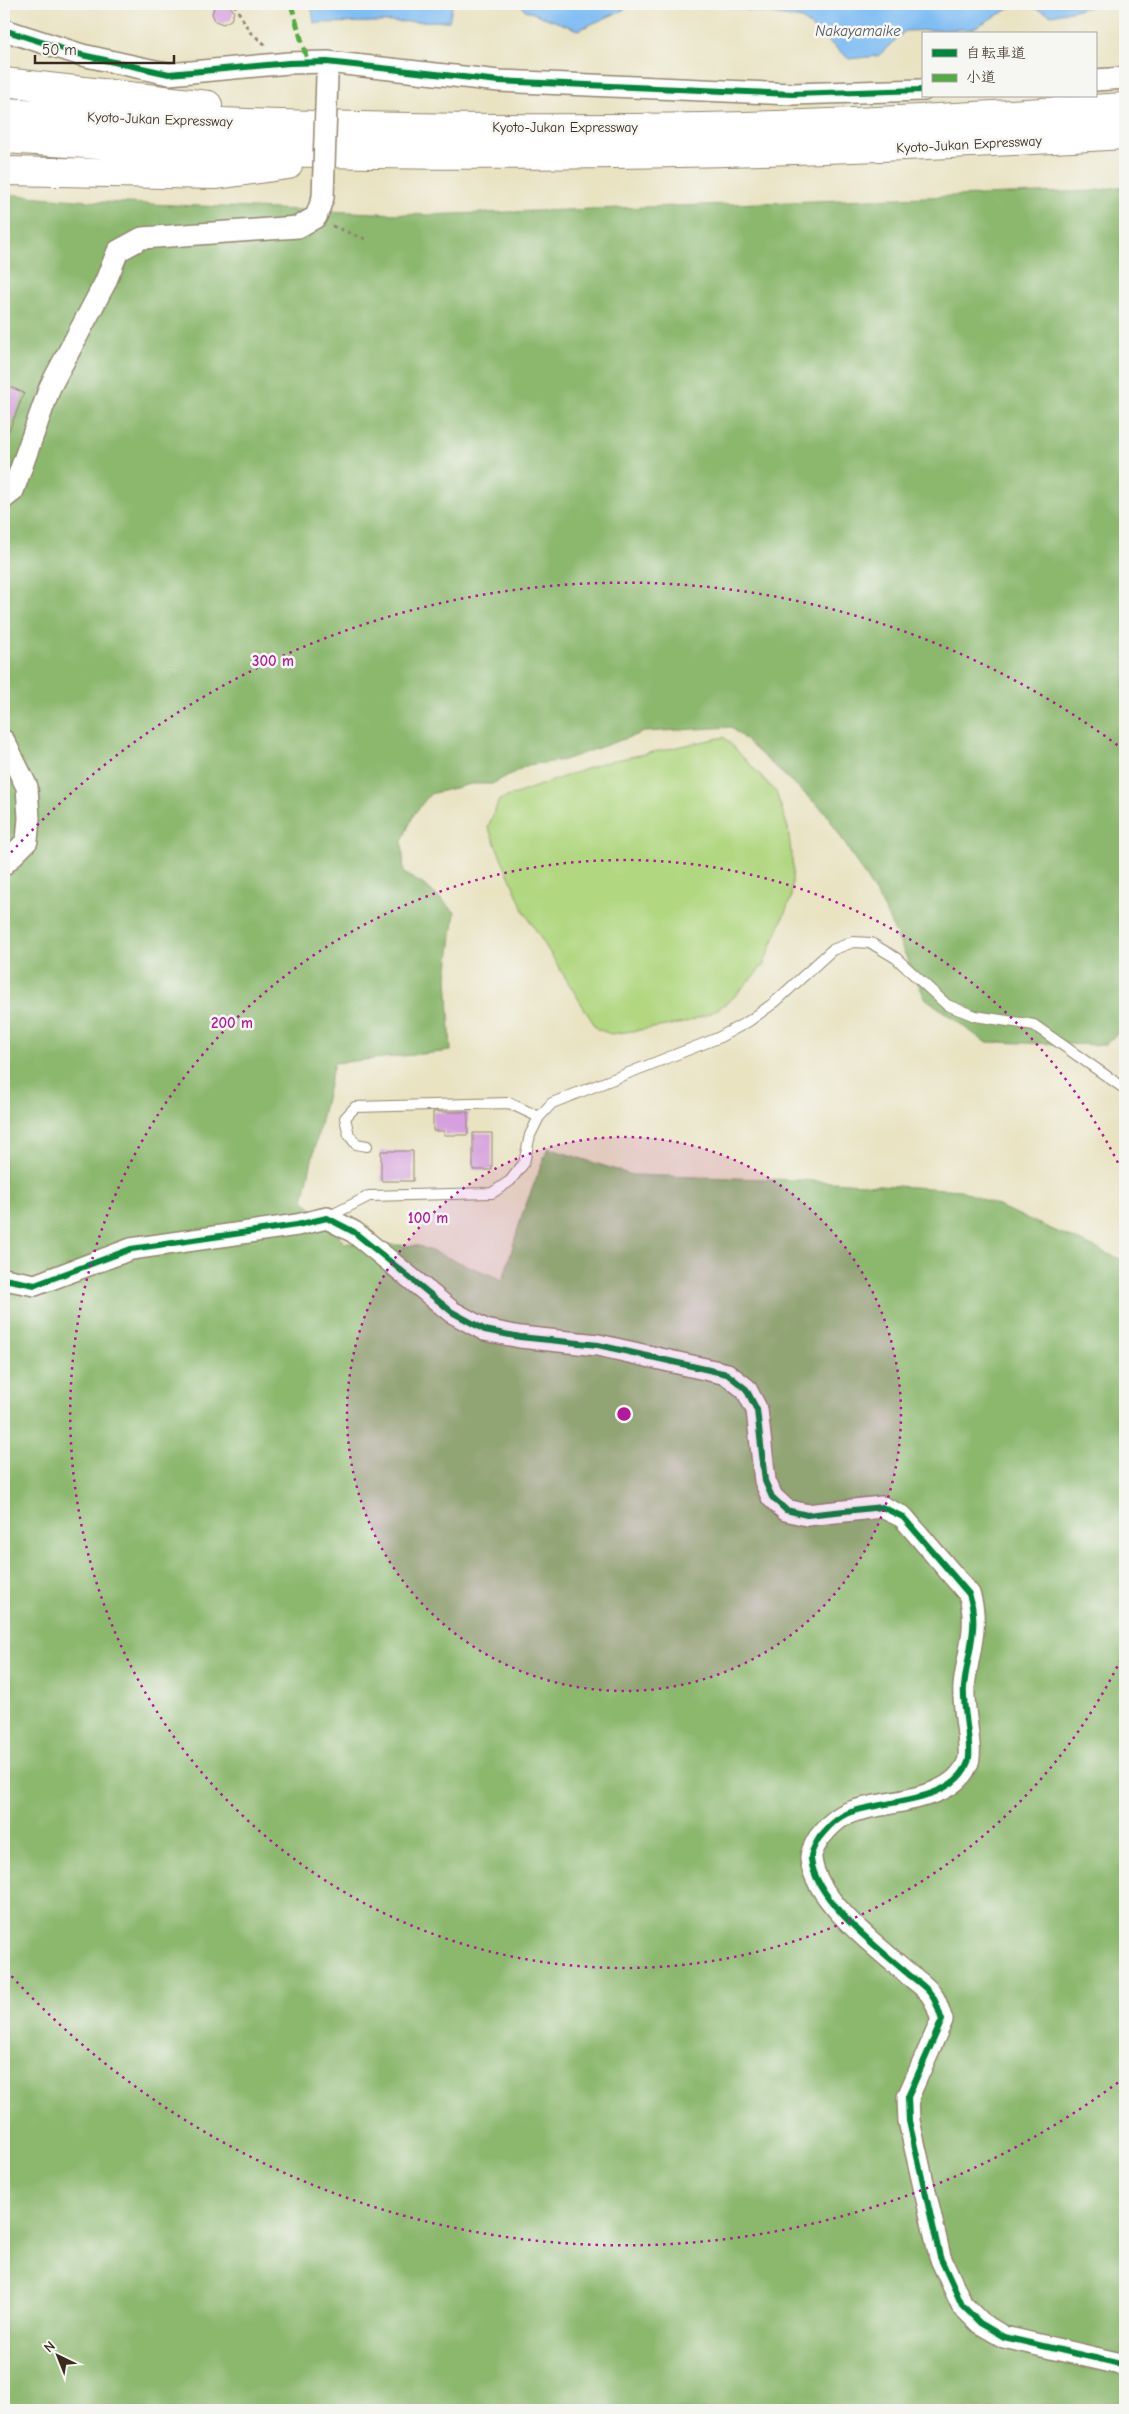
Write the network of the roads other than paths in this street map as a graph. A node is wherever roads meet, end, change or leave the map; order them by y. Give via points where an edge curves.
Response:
1 (4, 30) edge
2 (327, 69) junction
3 (1125, 78) edge
4 (1096, 80) edge
5 (4, 82) edge
6 (922, 90) edge
7 (1125, 107) edge
8 (4, 112) edge
9 (602, 128) junction
10 (1125, 135) edge
11 (4, 140) edge
12 (366, 154) junction
13 (4, 170) edge
14 (4, 498) edge
15 (4, 741) edge
16 (4, 864) edge
17 (1125, 1089) edge
18 (539, 1117) junction
19 (367, 1146) dead end
20 (327, 1218) junction
21 (4, 1279) edge
22 (1125, 2365) edge

1 - 2 street via 82,55 169,74 289,63
2 - 6 street via 499,81 792,94
2 - 14 street, bridge via 323,197 316,217 298,227 142,238 118,251 50,388 14,491
3 - 4 street
5 - 9 highway via 222,106
7 - 9 highway, Kyoto-Jukan Expressway via 931,119
8 - 9 highway, Kyoto-Jukan Expressway via 267,124
10 - 12 highway, Kyoto-Jukan Expressway via 933,146 706,153
11 - 12 highway, Kyoto-Jukan Expressway
12 - 13 highway via 217,175
15 - 16 street via 27,787 29,818 27,841
17 - 18 lane via 1034,1025 976,1016 947,1005 896,958 871,943 853,942 832,950 749,1021 718,1038 552,1103
18 - 19 lane via 509,1103 355,1107 345,1118 349,1135 356,1144
18 - 20 lane via 530,1135 524,1163 510,1181 492,1193 369,1196
20 - 21 street via 131,1249 34,1285
20 - 22 street via 354,1232 452,1312 485,1330 598,1345 727,1374 746,1389 757,1410 765,1481 772,1497 786,1510 807,1515 882,1507 896,1513 930,1546 969,1594 974,1608 974,1631 962,1702 969,1760 961,1776 944,1788 922,1796 850,1812 829,1825 817,1841 811,1857 816,1880 832,1901 867,1938 932,1996 942,2020 908,2097 909,2120 940,2257 962,2305 980,2323 1004,2337

